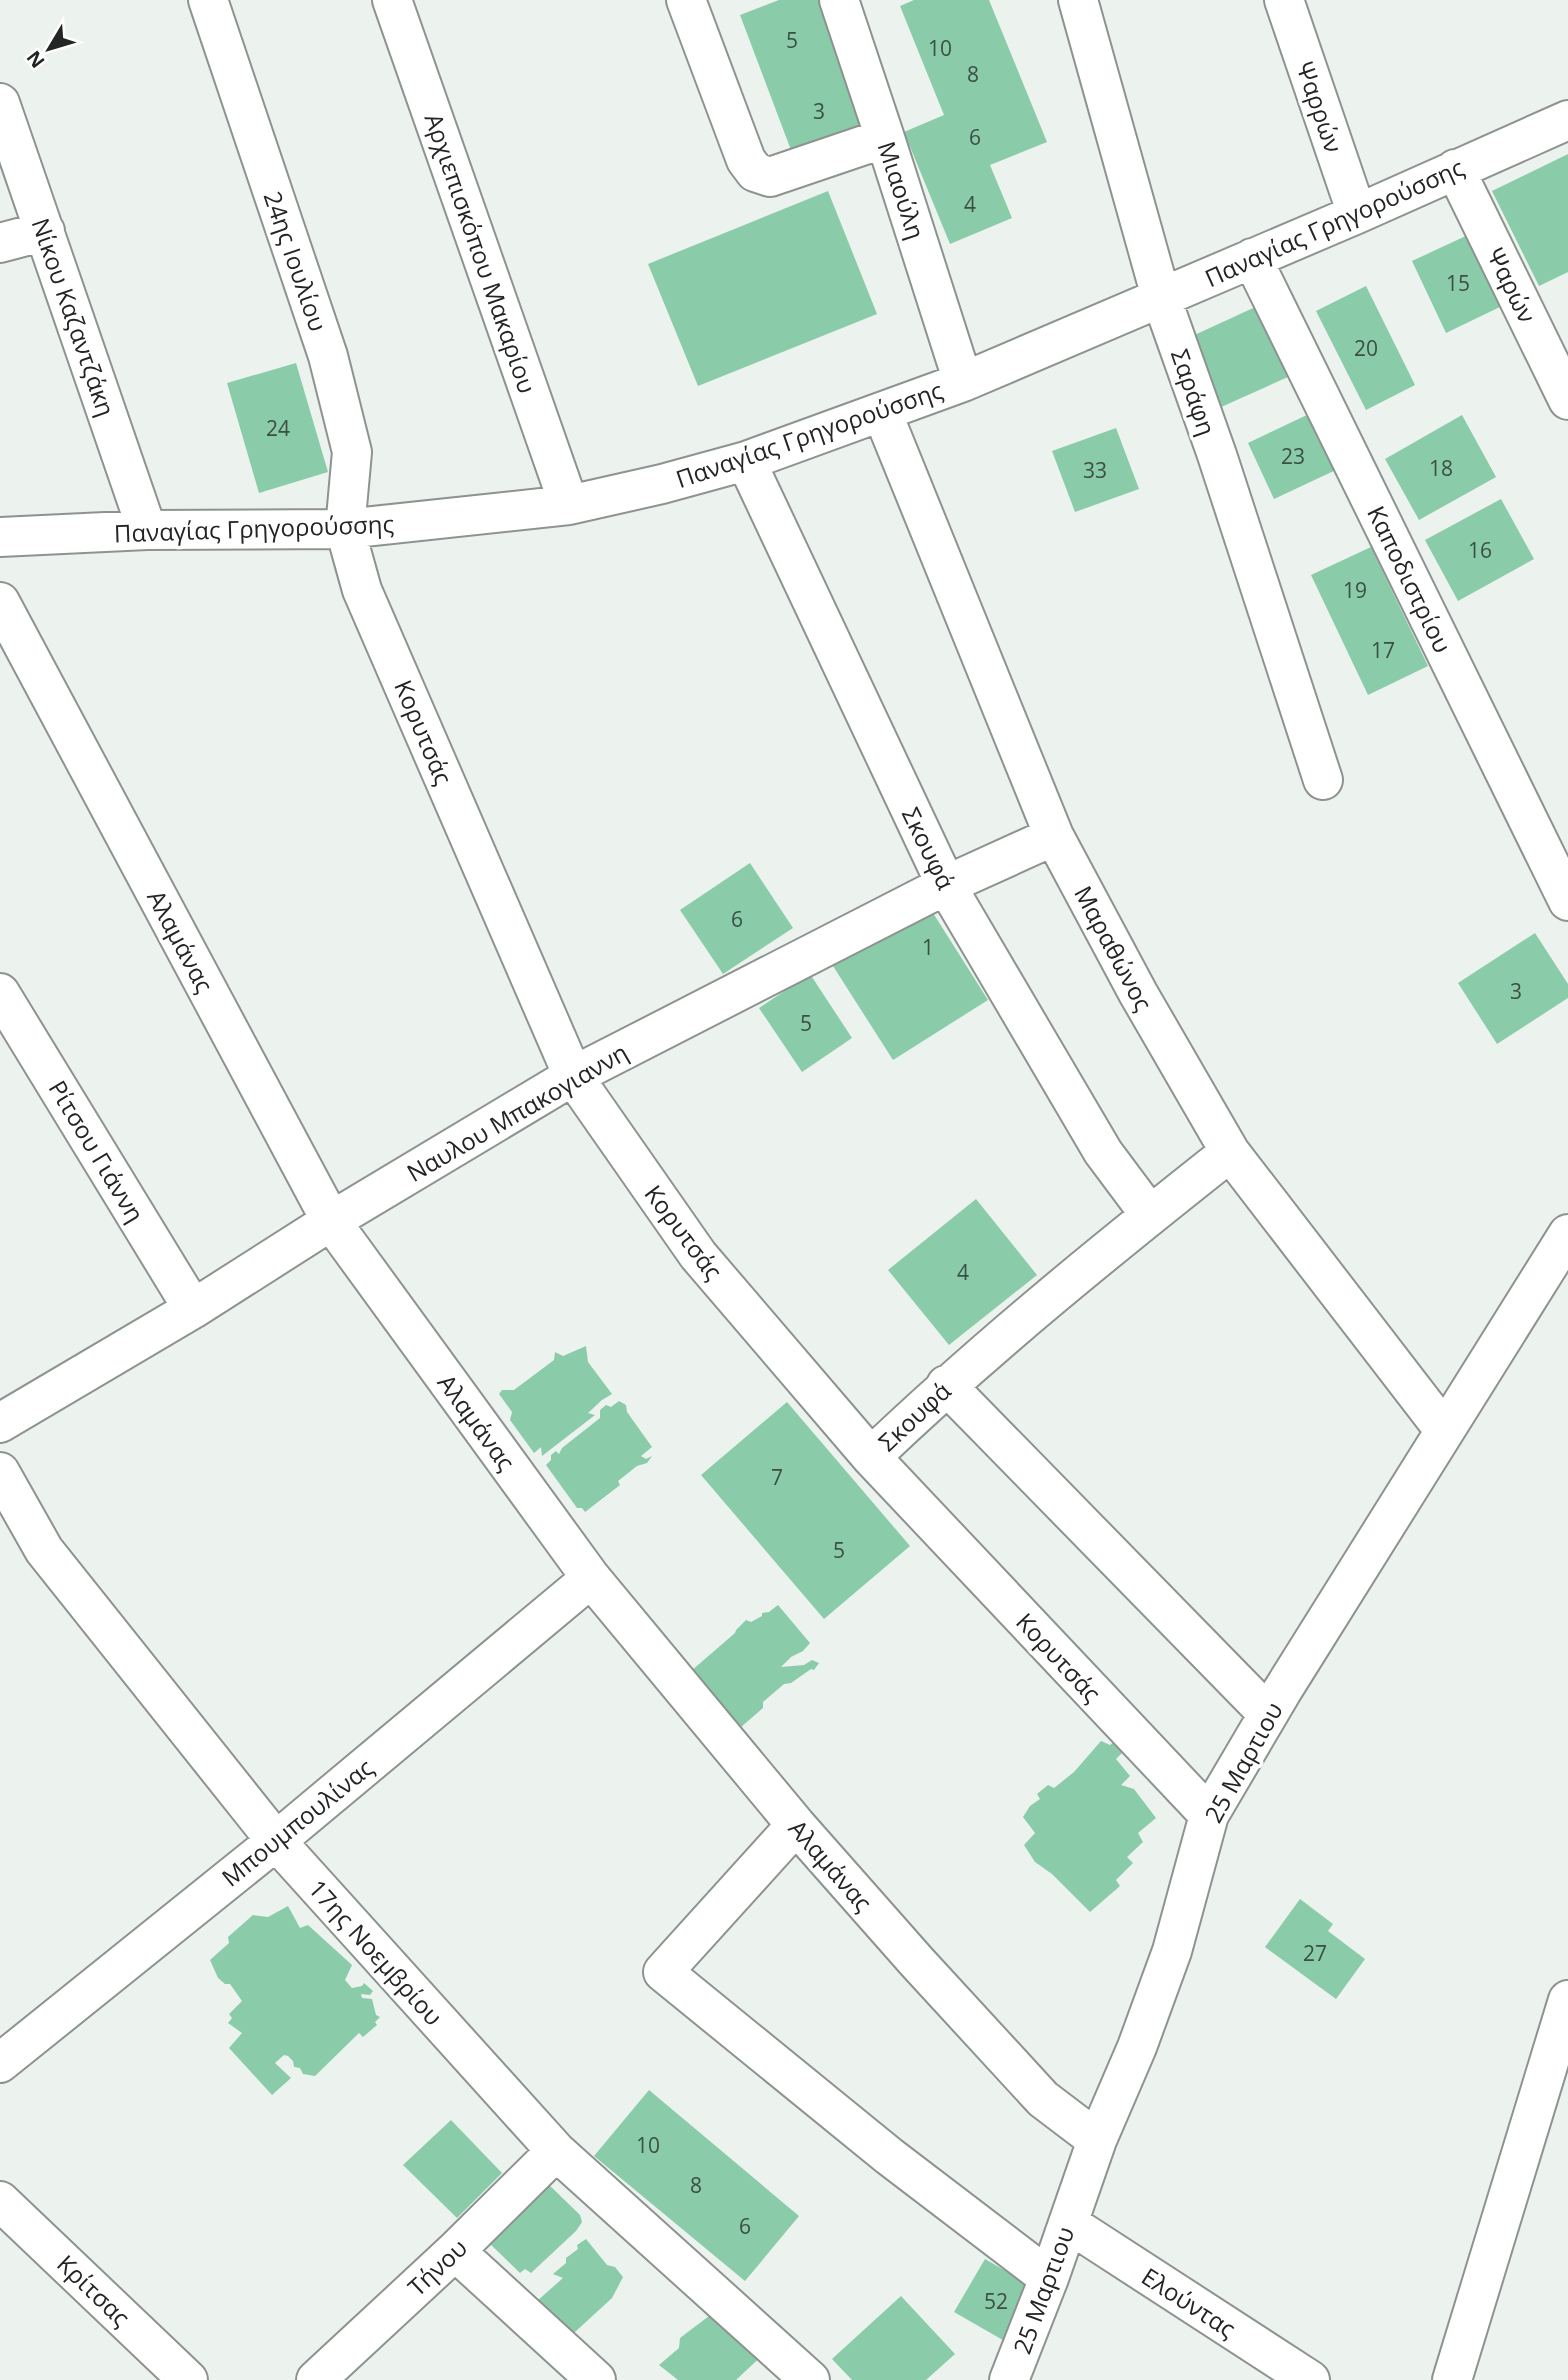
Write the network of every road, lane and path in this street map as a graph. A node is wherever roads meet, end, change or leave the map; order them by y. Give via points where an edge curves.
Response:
1 (208, 0) edge
2 (392, 0) edge
3 (685, 0) edge
4 (839, 0) edge
5 (1078, 0) edge
6 (1284, 0) edge
7 (0, 103) edge
8 (1568, 120) edge
9 (885, 138) junction
10 (1455, 169) junction
11 (1357, 214) junction
12 (45, 231) junction
13 (0, 243) edge
14 (1252, 258) junction
15 (1161, 297) junction
16 (962, 382) junction
17 (1568, 400) edge
18 (882, 412) junction
19 (746, 460) junction
20 (569, 505) junction
21 (345, 529) junction
22 (147, 530) junction
23 (0, 537) edge
24 (0, 602) edge
25 (1324, 780) dead end
26 (1054, 836) junction
27 (946, 885) junction
28 (1568, 901) edge
29 (0, 993) edge
30 (573, 1076) junction
31 (1230, 1152) junction
32 (1150, 1215) junction
33 (331, 1221) junction
34 (1568, 1234) edge
35 (193, 1309) junction
36 (946, 1385) junction
37 (0, 1423) edge
38 (1444, 1430) junction
39 (870, 1457) junction
40 (0, 1472) edge
41 (591, 1578) junction
42 (1268, 1714) junction
43 (1209, 1815) junction
44 (796, 1825) junction
45 (276, 1841) junction
46 (1568, 2000) edge
47 (2, 2055) edge
48 (1097, 2140) junction
49 (556, 2151) junction
50 (0, 2201) edge
51 (1068, 2223) junction
52 (455, 2251) junction
53 (1049, 2278) junction
54 (188, 2380) edge
55 (316, 2380) edge
56 (596, 2380) edge
57 (810, 2380) edge
58 (1009, 2380) edge
59 (1310, 2380) edge
60 (1452, 2380) edge

1 - 21 street, 24ης Ιουλίου via 328,356 352,452
2 - 20 street, Αρχιεπισκόπου Μακαρίου
3 - 9 street via 746,160 755,172 770,177
4 - 9 street, Μιαούλη
5 - 15 street, Σαράφη
6 - 11 street, Ψαρρών
7 - 12 street, Νίκου Καζαντζάκη
8 - 10 street, Παναγίας Γρηγορούσσης
9 - 16 street, Μιαούλη
10 - 11 street, Παναγίας Γρηγορούσσης
10 - 17 street, Ψαρών
11 - 14 street, Παναγίας Γρηγορούσσης
12 - 13 street
12 - 22 street, Νίκου Καζαντζάκη
14 - 15 street, Παναγίας Γρηγορούσσης
14 - 28 street, Καποδιστρίου
15 - 16 street, Παναγίας Γρηγορούσσης
15 - 25 street, Σαράφη
16 - 18 street, Παναγίας Γρηγορούσσης
18 - 19 street, Παναγίας Γρηγορούσσης
18 - 26 street, Μαραθώνος
19 - 20 street, Παναγίας Γρηγορούσσης
19 - 27 street, Σκουφά
20 - 21 street, Παναγίας Γρηγορούσσης
21 - 22 street, Παναγίας Γρηγορούσσης
21 - 30 street, Κορυτσάς via 362,590
22 - 23 street, Παναγίας Γρηγορούσσης
24 - 33 street, Αλαμάνας
26 - 27 street, Ναυλου Μπακογιαννη
26 - 31 street, Μαραθώνος
27 - 30 street, Ναυλου Μπακογιαννη
27 - 32 street, Σκουφά via 1103,1152
29 - 35 street, Ρίτσου Γιάννη
30 - 33 street, Ναυλου Μπακογιαννη
30 - 39 street, Κορυτσάς via 698,1255
31 - 32 street, Σκουφά
31 - 38 street, Μαραθώνος
32 - 36 street, Σκουφά
33 - 35 street, Ναυλου Μπακογιαννη
33 - 41 street, Αλαμάνας
34 - 38 street, 25 Μαρτιου
35 - 37 street, Ναυλου Μπακογιαννη
36 - 39 street, Σκουφά
36 - 42 street
38 - 42 street, 25 Μαρτιου
39 - 43 street, Κορυτσάς
40 - 45 street, 17ης Νοεμβρίου via 44,1550
41 - 44 street, Αλαμάνας
41 - 45 street, Μπουμπουλίνας
42 - 43 street, 25 Μαρτιου
43 - 48 street, 25 Μαρτιου via 1172,1951 1138,2047
44 - 48 street, Αλαμάνας via 1044,2099
44 - 53 street via 663,1972 889,2156
45 - 47 street, Μπουμπουλίνας
45 - 49 street, 17ης Νοεμβρίου
46 - 60 street
48 - 51 street, 25 Μαρτιου
49 - 52 street, Τήνου
49 - 57 street, 17ης Νοεμβρίου
50 - 54 street, Κρίτσας
51 - 53 street, 25 Μαρτιου
51 - 59 street, Ελούντας
52 - 55 street, Τήνου
52 - 56 street
53 - 58 street, 25 Μαρτιου

